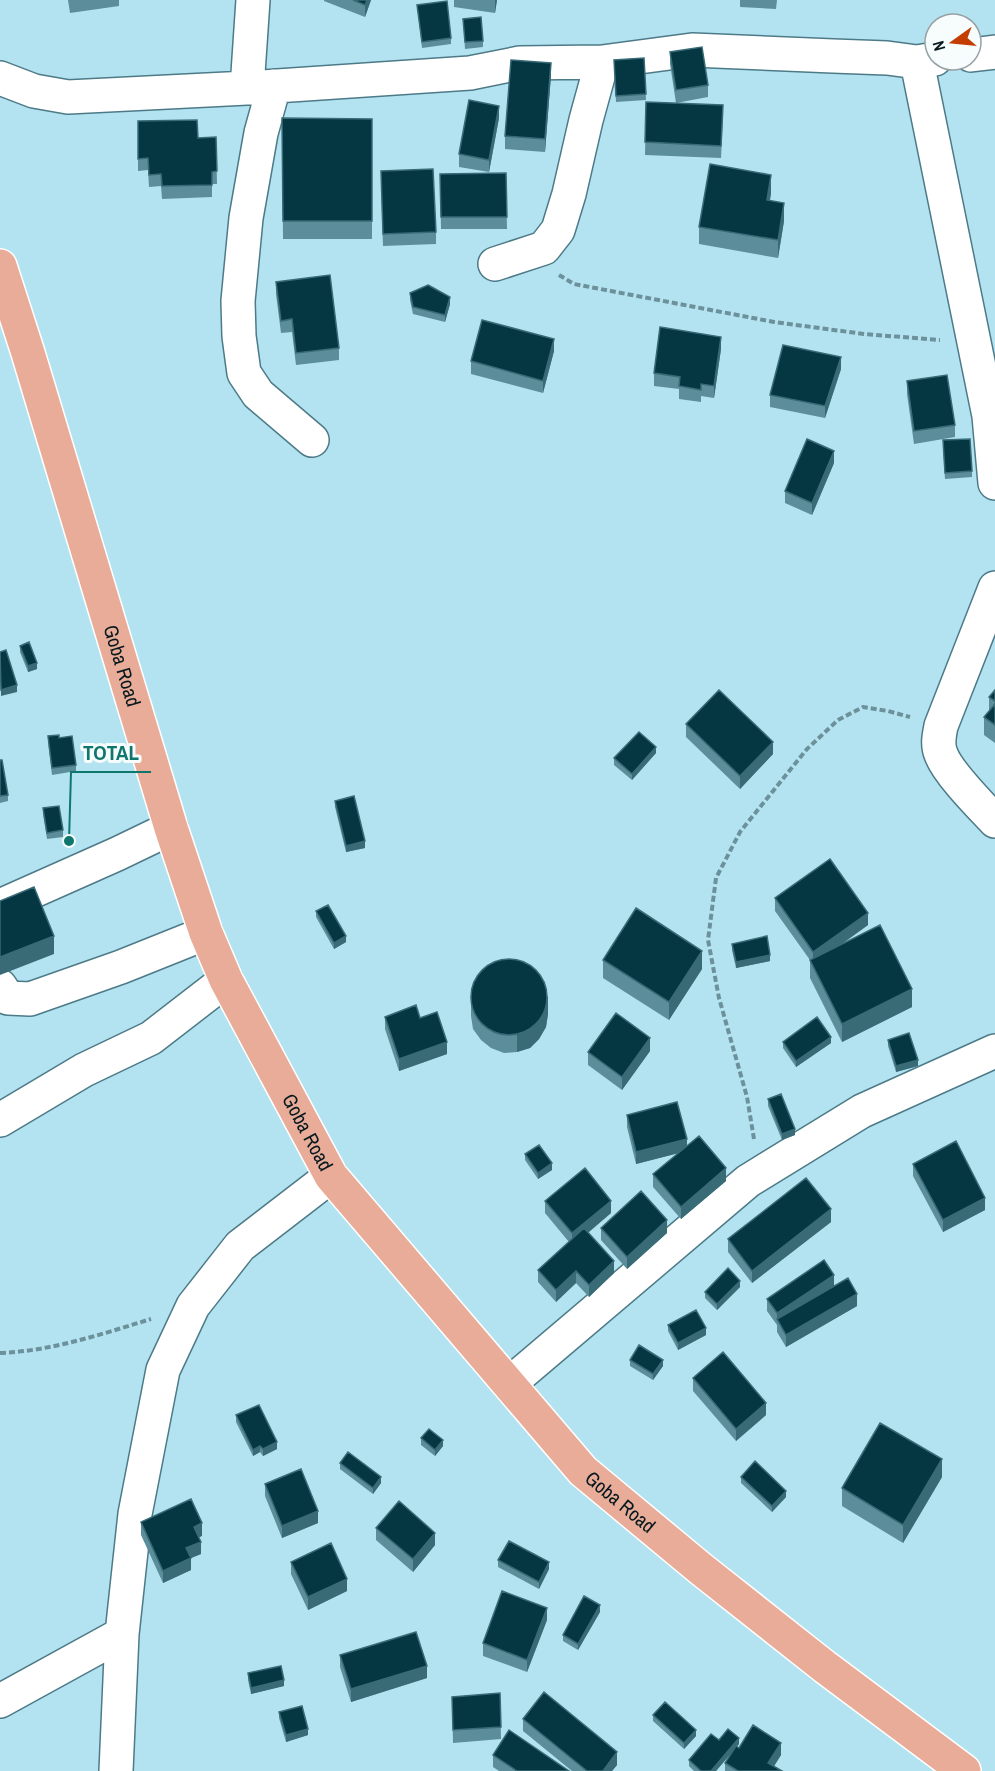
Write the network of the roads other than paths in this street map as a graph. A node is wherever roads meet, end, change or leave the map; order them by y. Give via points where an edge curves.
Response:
1 (254, 0) edge
2 (923, 61) edge
3 (602, 62) junction
4 (928, 72) edge
5 (0, 78) edge
6 (260, 87) junction
7 (495, 264) dead end
8 (0, 266) edge
9 (312, 440) dead end
10 (995, 483) edge
11 (995, 588) edge
12 (995, 821) edge
13 (171, 828) junction
14 (0, 906) edge
15 (206, 933) junction
16 (226, 980) junction
17 (0, 986) edge
18 (995, 1051) edge
19 (0, 1120) edge
20 (331, 1176) junction
21 (509, 1384) junction
22 (122, 1634) junction
23 (0, 1701) edge
24 (116, 1771) edge
25 (964, 1771) edge

1 - 6 street
2 - 3 street via 692,51
3 - 6 street via 520,63 470,73
3 - 7 street via 558,230 544,248
4 - 10 street via 989,416
5 - 6 street via 34,91 68,97
6 - 9 street via 261,133 246,218 238,301 244,373 258,394
8 - 13 main road, Goba Road
11 - 12 street via 938,739 947,766
13 - 14 street
13 - 15 main road, Goba Road
15 - 16 main road, Goba Road
15 - 17 street via 122,968 30,999 8,998
16 - 19 street via 150,1038 84,1070
16 - 20 main road, Goba Road
18 - 21 street via 862,1111 748,1181
20 - 21 main road, Goba Road
20 - 22 street via 240,1246 193,1306 164,1370 135,1514
21 - 25 main road, Goba Road via 583,1471 825,1667
22 - 23 street
22 - 24 street

